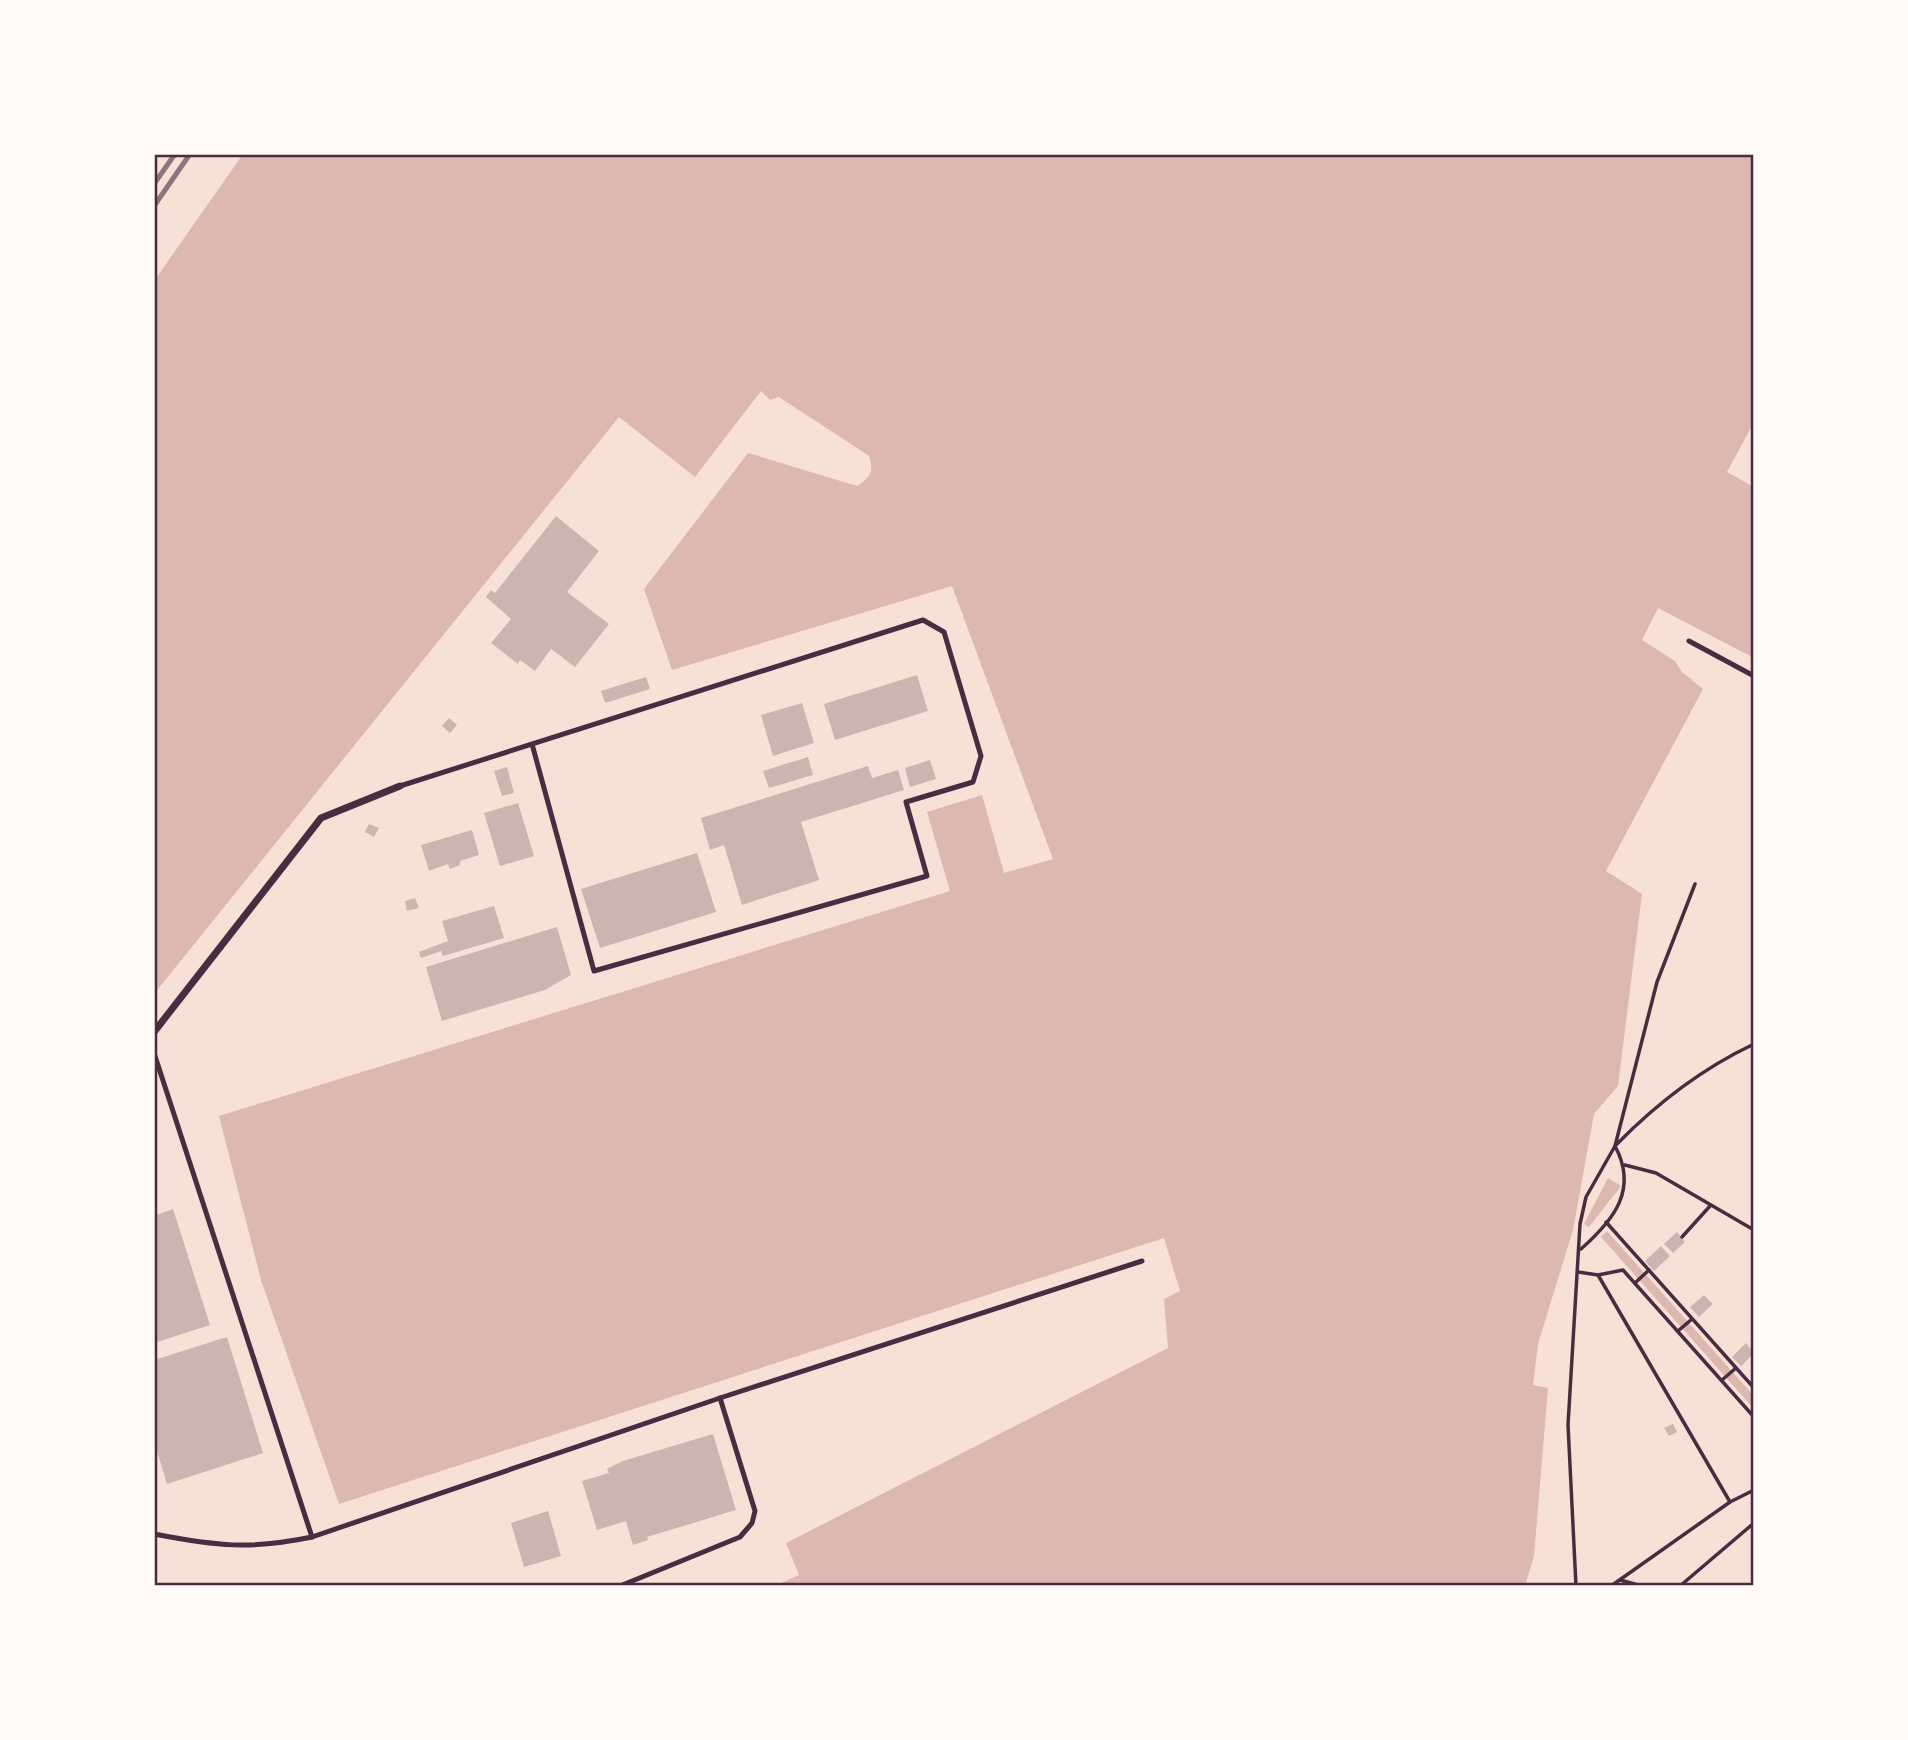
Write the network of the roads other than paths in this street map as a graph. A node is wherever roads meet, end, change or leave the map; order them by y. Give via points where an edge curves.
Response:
1 (1689, 641) dead end
2 (1754, 676) edge
3 (532, 744) junction
4 (400, 786) joint
5 (154, 1032) edge
6 (154, 1054) edge
7 (1142, 1261) dead end
8 (720, 1398) junction
9 (154, 1534) edge
10 (313, 1537) junction
11 (620, 1586) edge

1 - 2 lane
3 - 3 lane via 594,971 927,876 906,802 973,782 981,755 944,632 923,620
3 - 4 lane
4 - 5 street via 321,818
6 - 10 lane
7 - 8 lane
8 - 10 lane
8 - 11 lane via 755,1511 752,1522 740,1537
9 - 10 lane via 223,1547 273,1545

